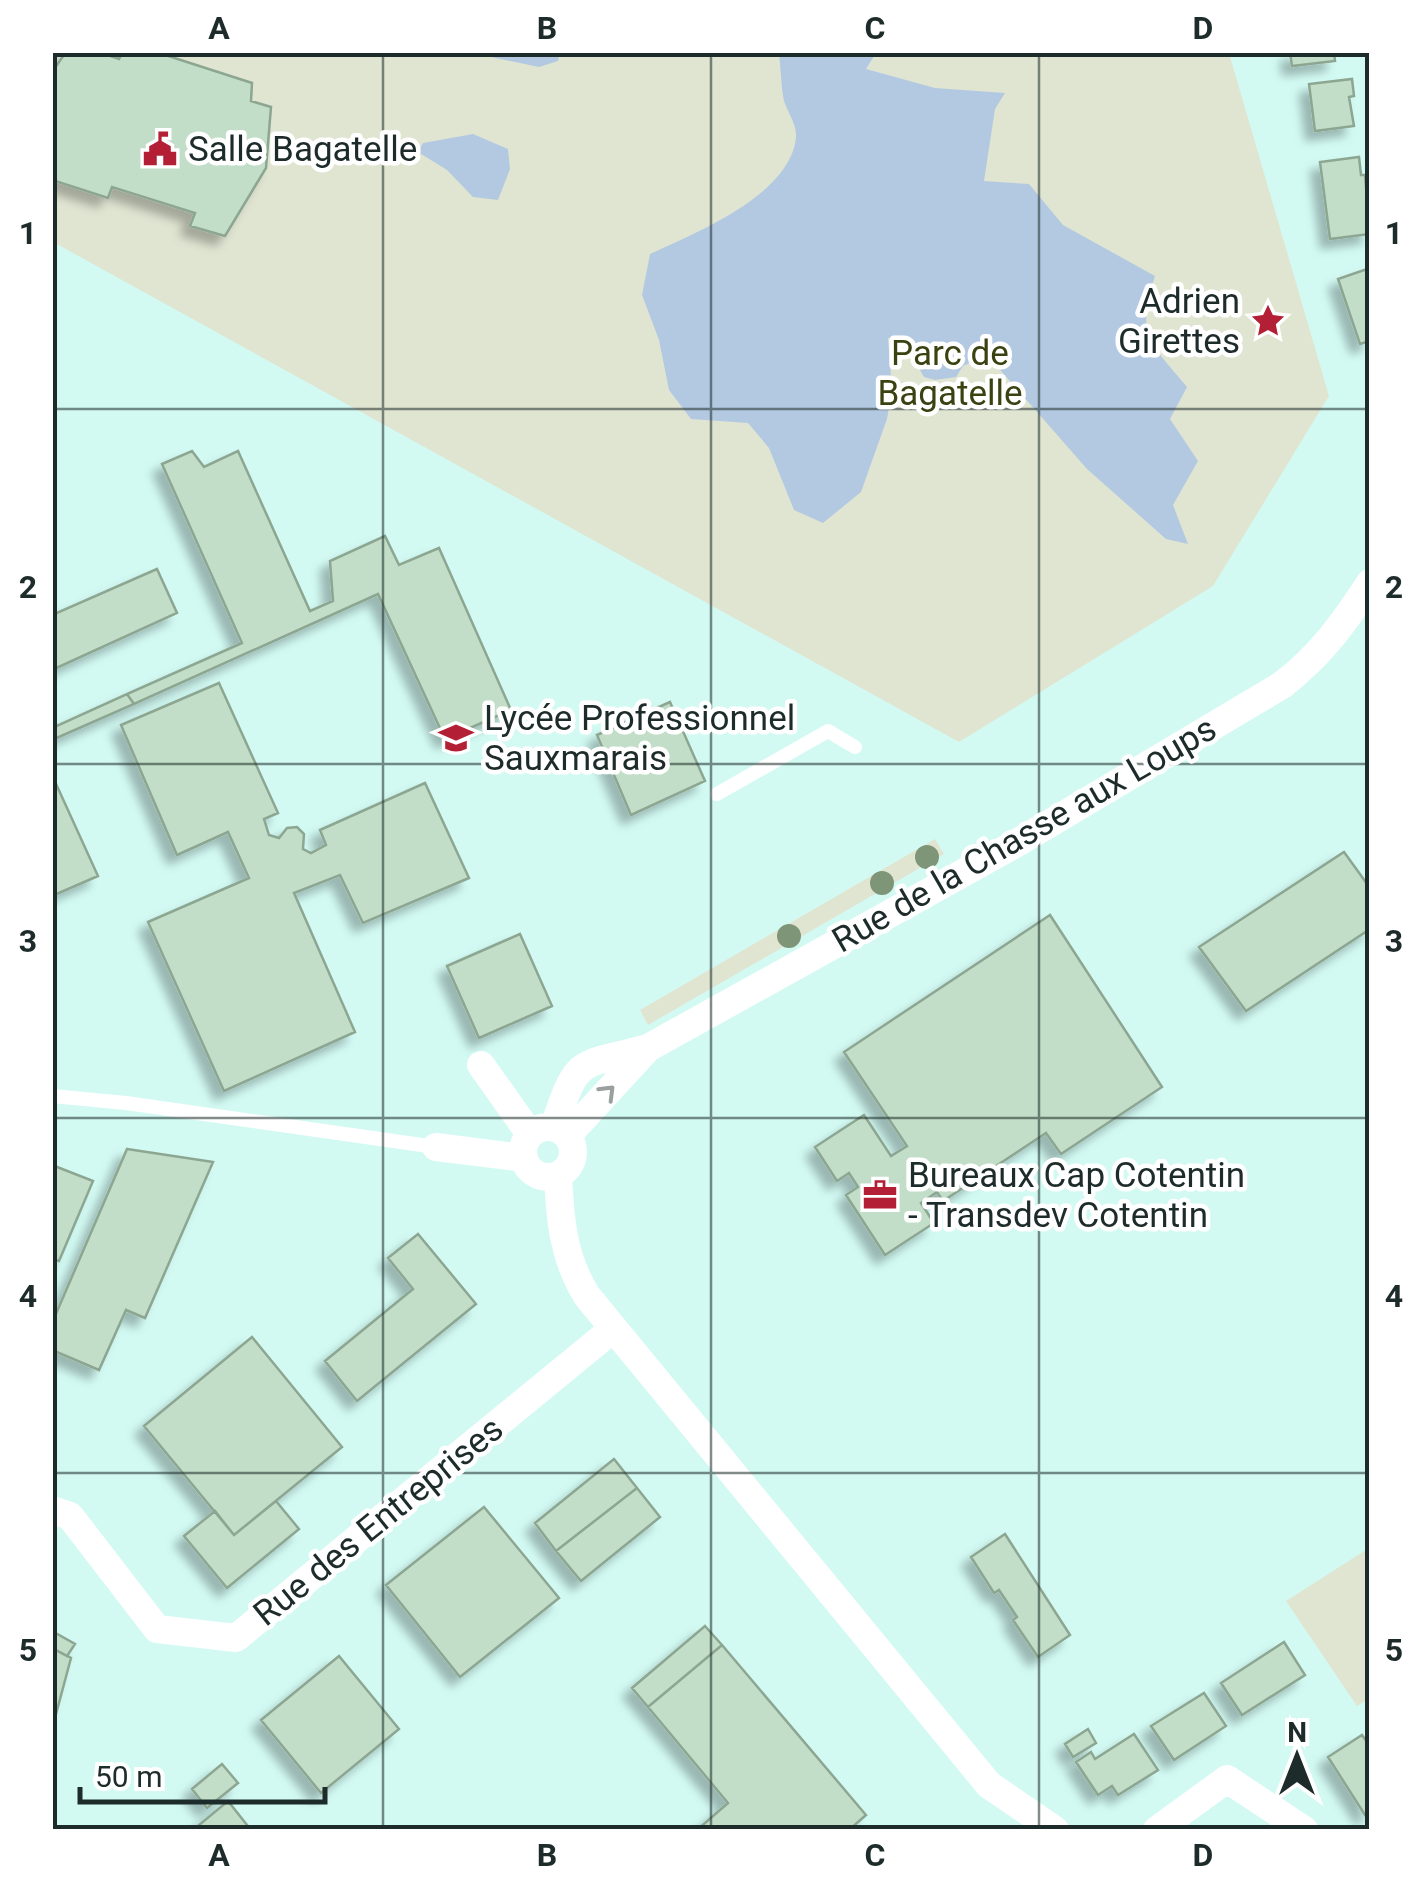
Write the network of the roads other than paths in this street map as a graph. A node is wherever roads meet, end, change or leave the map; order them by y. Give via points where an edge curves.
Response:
1 (1370, 583) edge
2 (855, 746) dead end
3 (717, 794) dead end
4 (481, 1064) dead end
5 (52, 1096) edge
6 (544, 1139) junction
7 (436, 1147) joint
8 (558, 1176) junction
9 (612, 1329) junction
10 (52, 1510) edge
11 (1055, 1830) edge
12 (1156, 1830) edge
13 (1304, 1830) edge

1 - 6 street, Rue de la Chasse aux Loups via 1311,662 1282,684 1017,843 648,1048 585,1064
2 - 3 lane via 828,731
4 - 6 street
5 - 7 lane
6 - 7 street
6 - 8 street via 533,1172
6 - 8 street, Rue de la Chasse aux Loups via 572,1142 573,1158
8 - 9 street, Rue de la Chasse aux Loups via 568,1259
9 - 10 street, Rue des Entreprises via 236,1638 158,1629 70,1516
9 - 11 street, Rue de la Chasse aux Loups via 989,1786
12 - 13 street via 1226,1779

